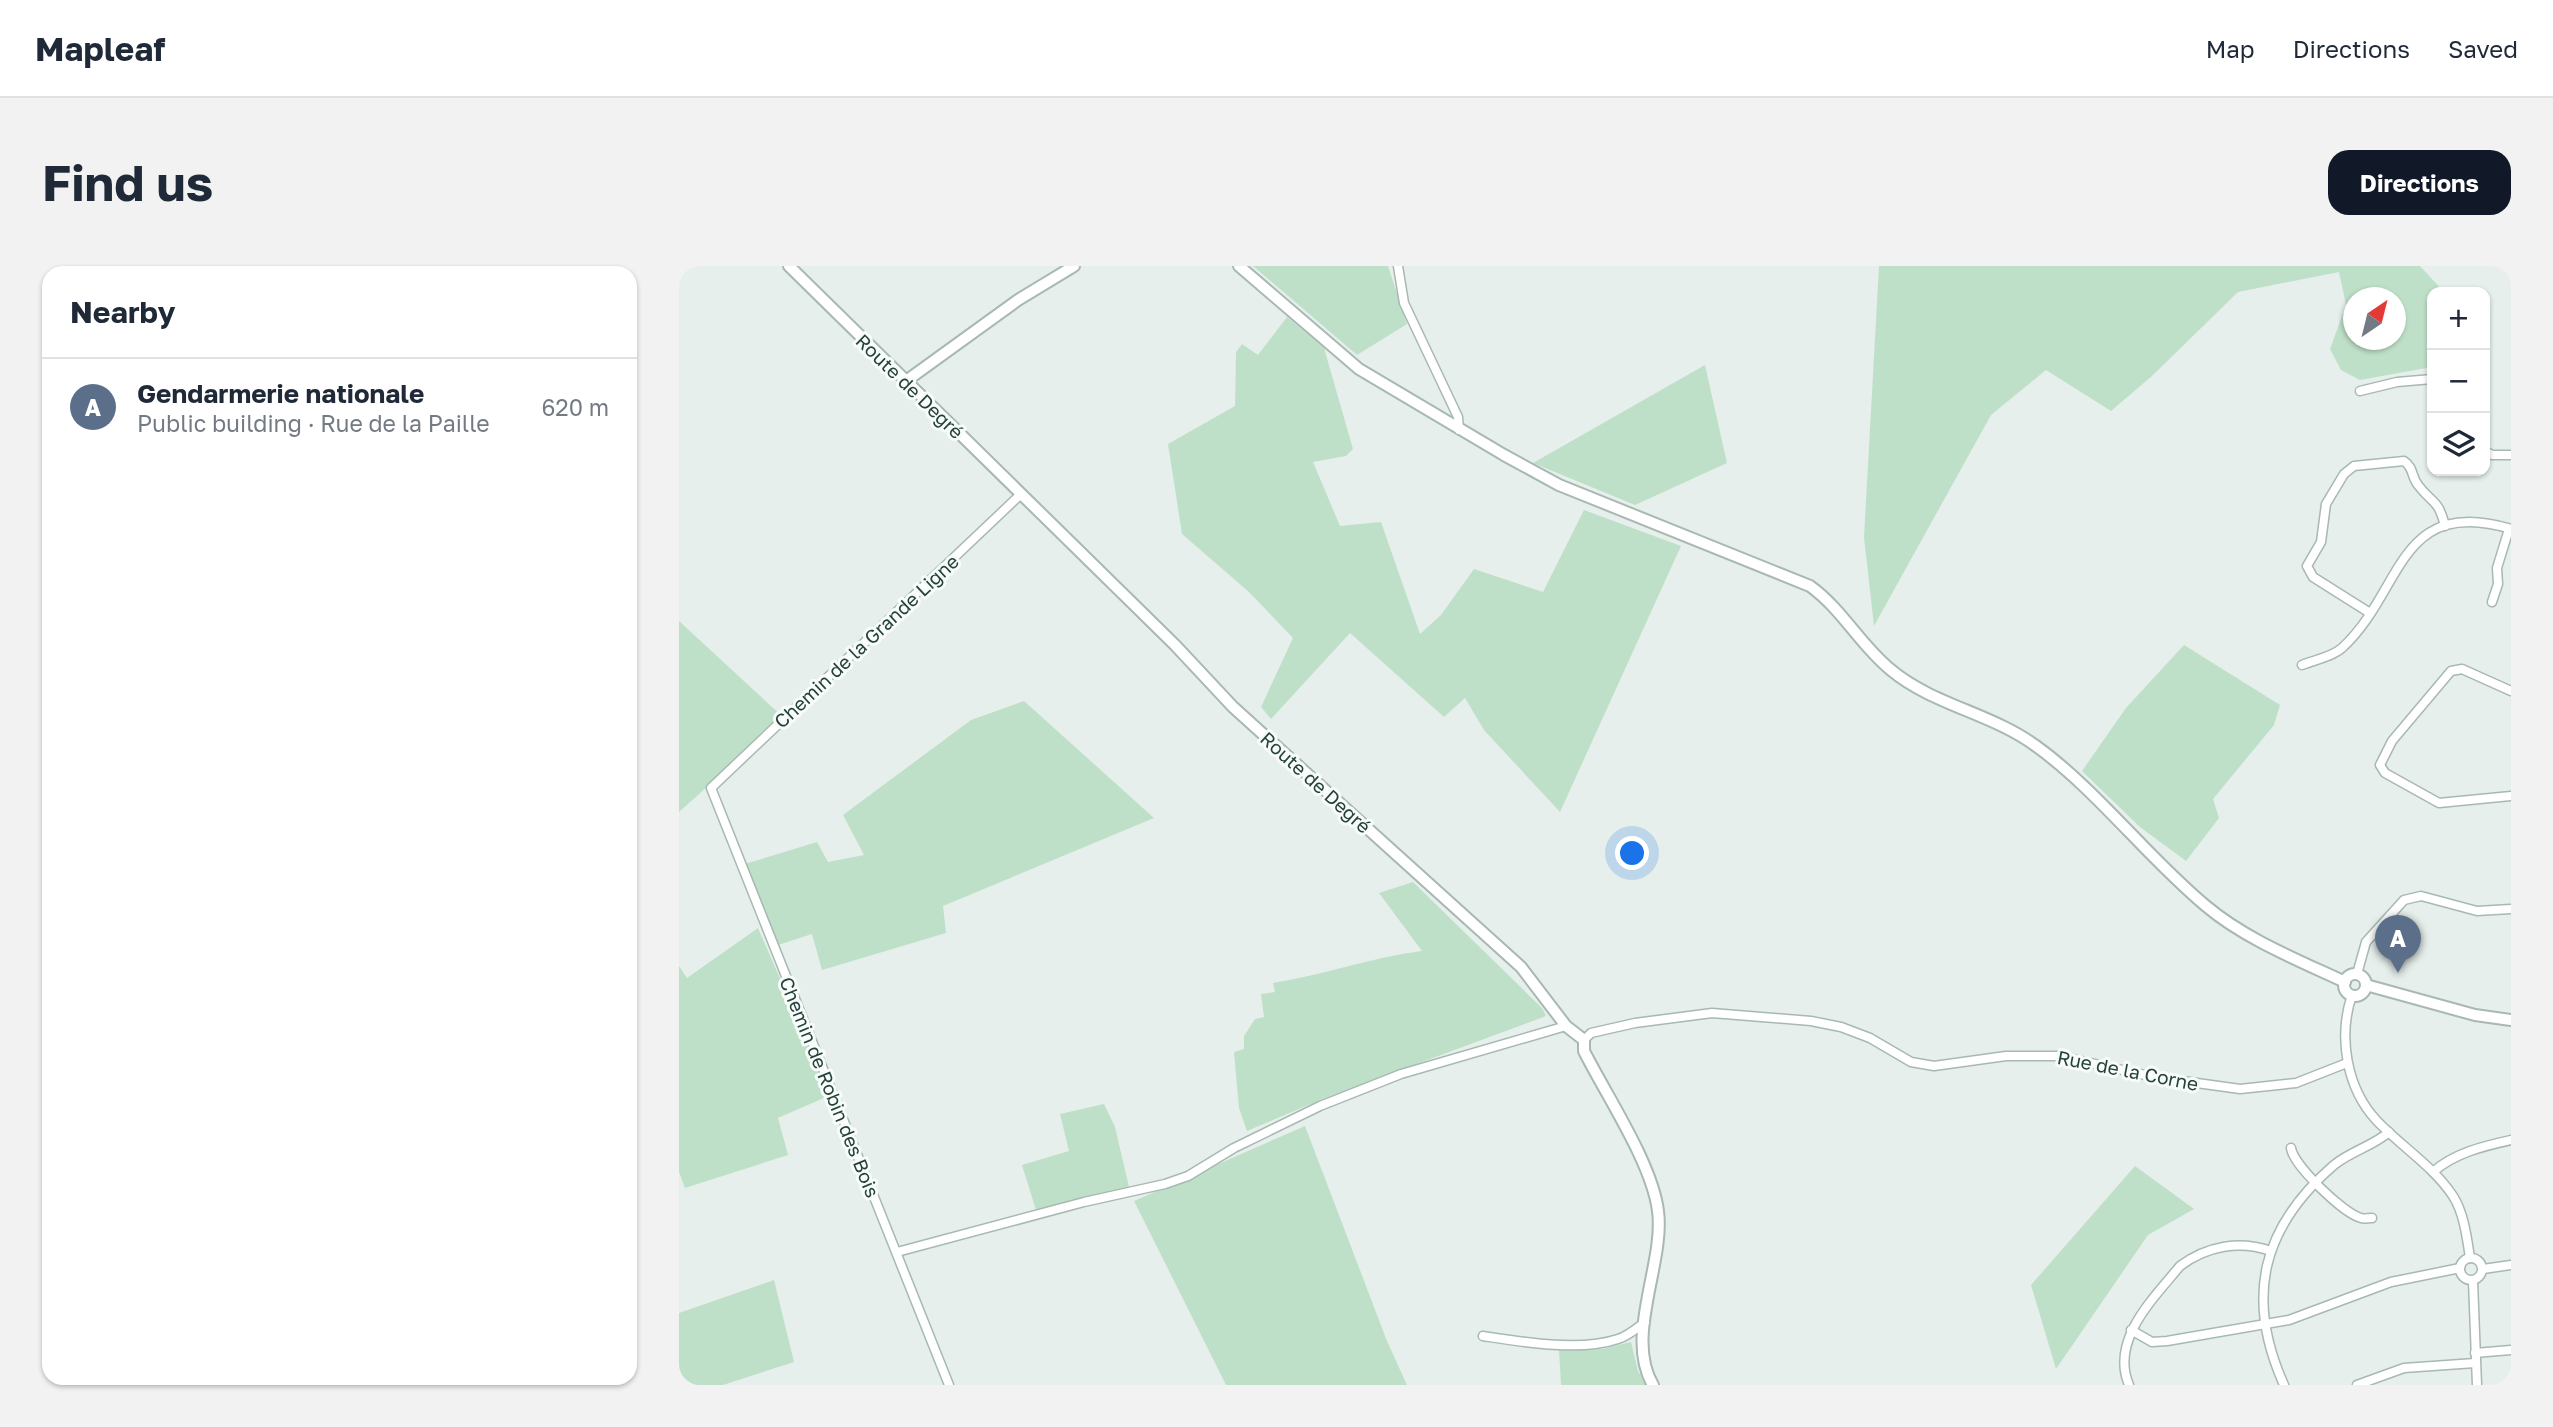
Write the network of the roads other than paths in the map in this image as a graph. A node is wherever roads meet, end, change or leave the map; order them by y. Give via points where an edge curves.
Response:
1 (789, 266) edge
2 (1074, 266) edge
3 (1238, 266) edge
4 (1398, 266) edge
5 (2427, 379) edge
6 (906, 381) junction
7 (2360, 391) dead end
8 (1459, 430) junction
9 (2490, 454) edge
10 (2511, 455) edge
11 (1021, 494) junction
12 (2445, 526) junction
13 (2510, 529) edge
14 (2492, 602) dead end
15 (2370, 613) junction
16 (2302, 665) dead end
17 (2511, 691) edge
18 (711, 788) joint
19 (2511, 796) edge
20 (2511, 909) edge
21 (2357, 974) junction
22 (2345, 982) junction
23 (2366, 985) junction
24 (2352, 995) junction
25 (2511, 1020) edge
26 (1566, 1026) junction
27 (1584, 1040) junction
28 (2347, 1063) junction
29 (2389, 1132) junction
30 (2511, 1140) edge
31 (2291, 1148) dead end
32 (2433, 1172) junction
33 (2318, 1184) junction
34 (2372, 1219) dead end
35 (2271, 1251) junction
36 (897, 1252) junction
37 (2470, 1258) junction
38 (2511, 1265) edge
39 (2460, 1268) junction
40 (2483, 1269) junction
41 (2473, 1281) junction
42 (1645, 1322) junction
43 (2264, 1323) junction
44 (2131, 1331) junction
45 (1483, 1336) dead end
46 (2511, 1350) edge
47 (2475, 1358) junction
48 (2381, 1381) edge
49 (949, 1385) edge
50 (1653, 1385) edge
51 (2129, 1385) edge
52 (2284, 1385) edge
53 (2357, 1385) edge
54 (2477, 1385) edge

1 - 6 street, Route de Degré
2 - 6 street via 1018,300
3 - 8 street via 1359,369
4 - 8 street via 1404,303 1454,406
5 - 7 street
6 - 11 street, Route de Degré
8 - 22 street via 1559,485 1810,586 1832,603 1873,653 1902,679 2017,734 2048,756 2207,907 2239,929
9 - 10 street
11 - 18 street, Chemin de la Grande Ligne
11 - 26 street, Route de Degré via 1233,707 1521,967
12 - 13 street via 2468,522
12 - 15 street via 2410,547
12 - 15 street via 2439,506 2417,484 2404,461 2354,467 2344,474 2326,505 2321,542 2307,566 2313,577
13 - 14 street
15 - 16 street via 2340,650
17 - 19 street via 2462,669 2451,671 2392,741 2381,765 2385,773 2439,803
18 - 36 street, Chemin de Robin des Bois
20 - 21 street via 2477,911 2421,896 2404,900 2366,942
21 - 22 street
21 - 23 street
22 - 24 street
23 - 24 street via 2361,993
23 - 25 street via 2475,1015
24 - 28 street via 2345,1034
26 - 27 street, Route de Degré
26 - 36 street via 1401,1074 1320,1106 1165,1184
27 - 28 street, Rue de la Corne via 1591,1032 1712,1013 1841,1027 1911,1062 1934,1066 2005,1056 2059,1056 2154,1077 2240,1089 2296,1083
27 - 42 street via 1584,1051 1651,1184 1658,1208 1658,1243
28 - 29 street via 2370,1111
29 - 32 street
29 - 33 street via 2344,1158
30 - 32 street via 2444,1162
31 - 33 street via 2292,1157
32 - 37 street via 2453,1195 2461,1213
33 - 34 street via 2360,1218
33 - 35 street via 2289,1217
35 - 43 street via 2262,1293
35 - 44 street via 2243,1244 2192,1257 2180,1266
36 - 49 street, Chemin de Robin des Bois
37 - 39 street
37 - 40 street via 2479,1261
38 - 40 street
39 - 41 street via 2464,1278
39 - 43 street via 2401,1278 2289,1321
40 - 41 street
41 - 47 street
42 - 45 street via 1627,1335 1605,1342 1542,1345
42 - 50 street via 1644,1353
43 - 44 street via 2152,1342
43 - 52 street via 2270,1354
44 - 51 street via 2123,1352
46 - 47 street
47 - 48 street via 2404,1368
47 - 54 street
48 - 53 street

